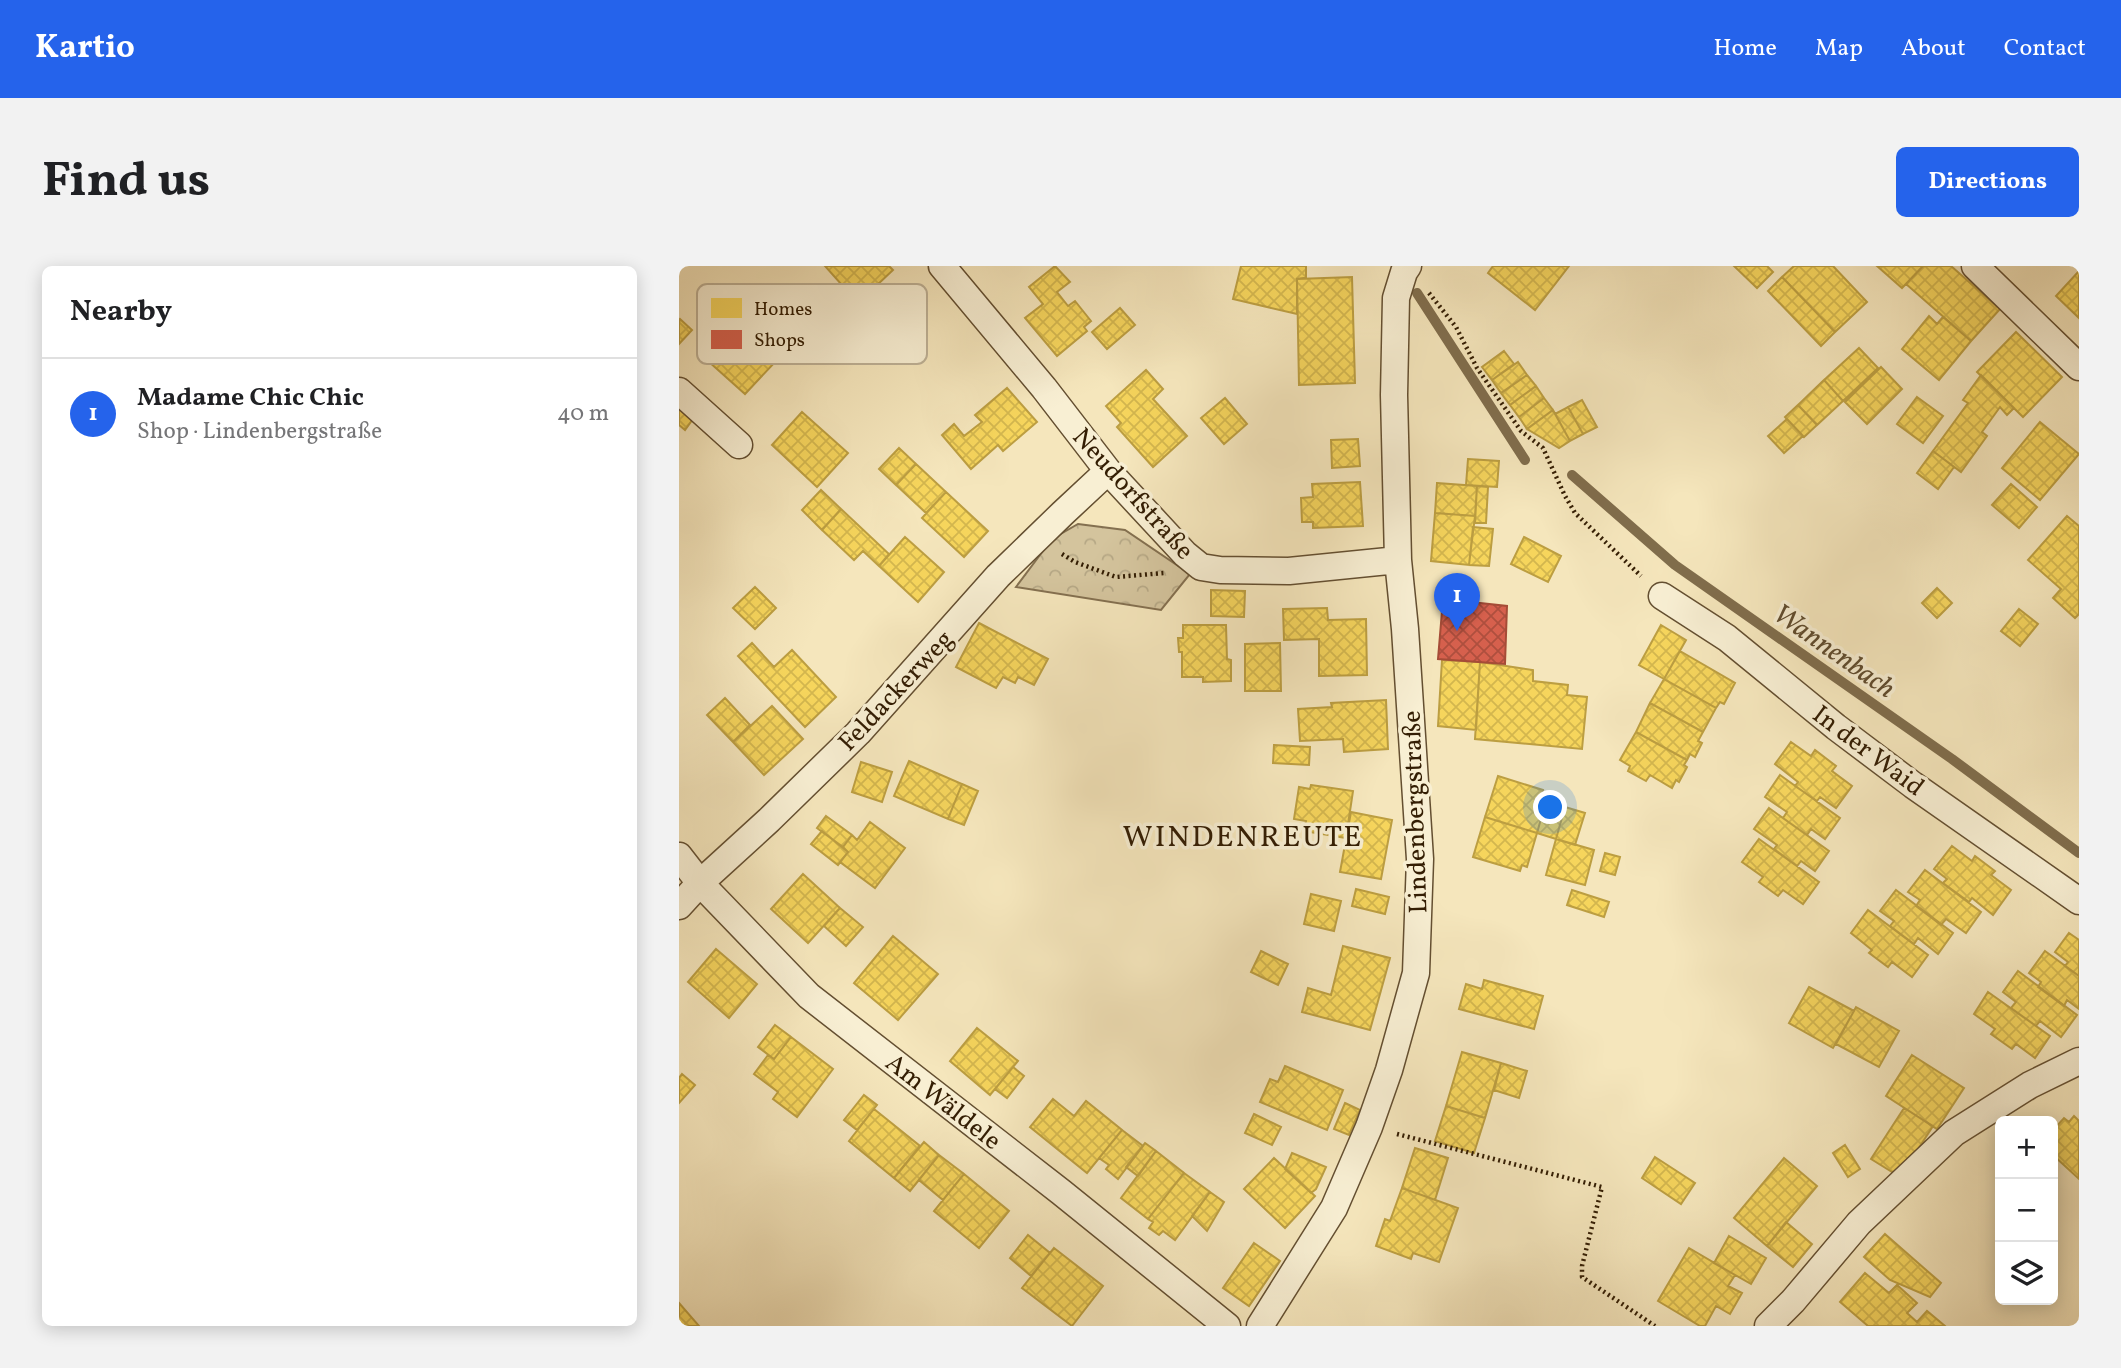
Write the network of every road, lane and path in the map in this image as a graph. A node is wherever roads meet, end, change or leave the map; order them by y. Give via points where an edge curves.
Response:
1 (942, 266) edge
2 (1975, 266) edge
3 (1406, 269) edge
4 (2079, 367) edge
5 (679, 391) edge
6 (739, 445) dead end
7 (1108, 471) junction
8 (1037, 539) junction
9 (1185, 554) junction
10 (1398, 560) junction
11 (1662, 596) joint
12 (679, 856) edge
13 (700, 883) junction
14 (2079, 901) edge
15 (679, 906) edge
16 (2079, 1061) edge
17 (1369, 1127) junction
18 (1782, 1322) edge
19 (1227, 1326) edge
20 (1260, 1326) edge
21 (1655, 1326) edge

1 - 7 street, Neudorfstraße
2 - 4 street
3 - 10 street, Lindenbergstraße via 1396,298
3 - 11 path via 1456,327 1477,368 1521,431 1543,448 1575,513
5 - 6 street
7 - 8 street, Feldackerweg
7 - 9 street, Neudorfstraße
8 - 9 path via 1075,562 1116,577 1166,573
8 - 13 street, Feldackerweg via 998,576 858,733
9 - 10 street, Neudorfstraße via 1201,567 1220,570 1289,570
10 - 17 street, Lindenbergstraße via 1420,859 1416,973
11 - 14 street, In der Waid via 1727,638 1913,785
12 - 13 street, Am Wäldele
13 - 15 street, Feldackerweg
13 - 19 street, Am Wäldele via 809,996
16 - 18 street via 2030,1085 1954,1133 1859,1223
17 - 20 street, Lindenbergstraße via 1334,1208
17 - 21 path via 1602,1187 1582,1277

